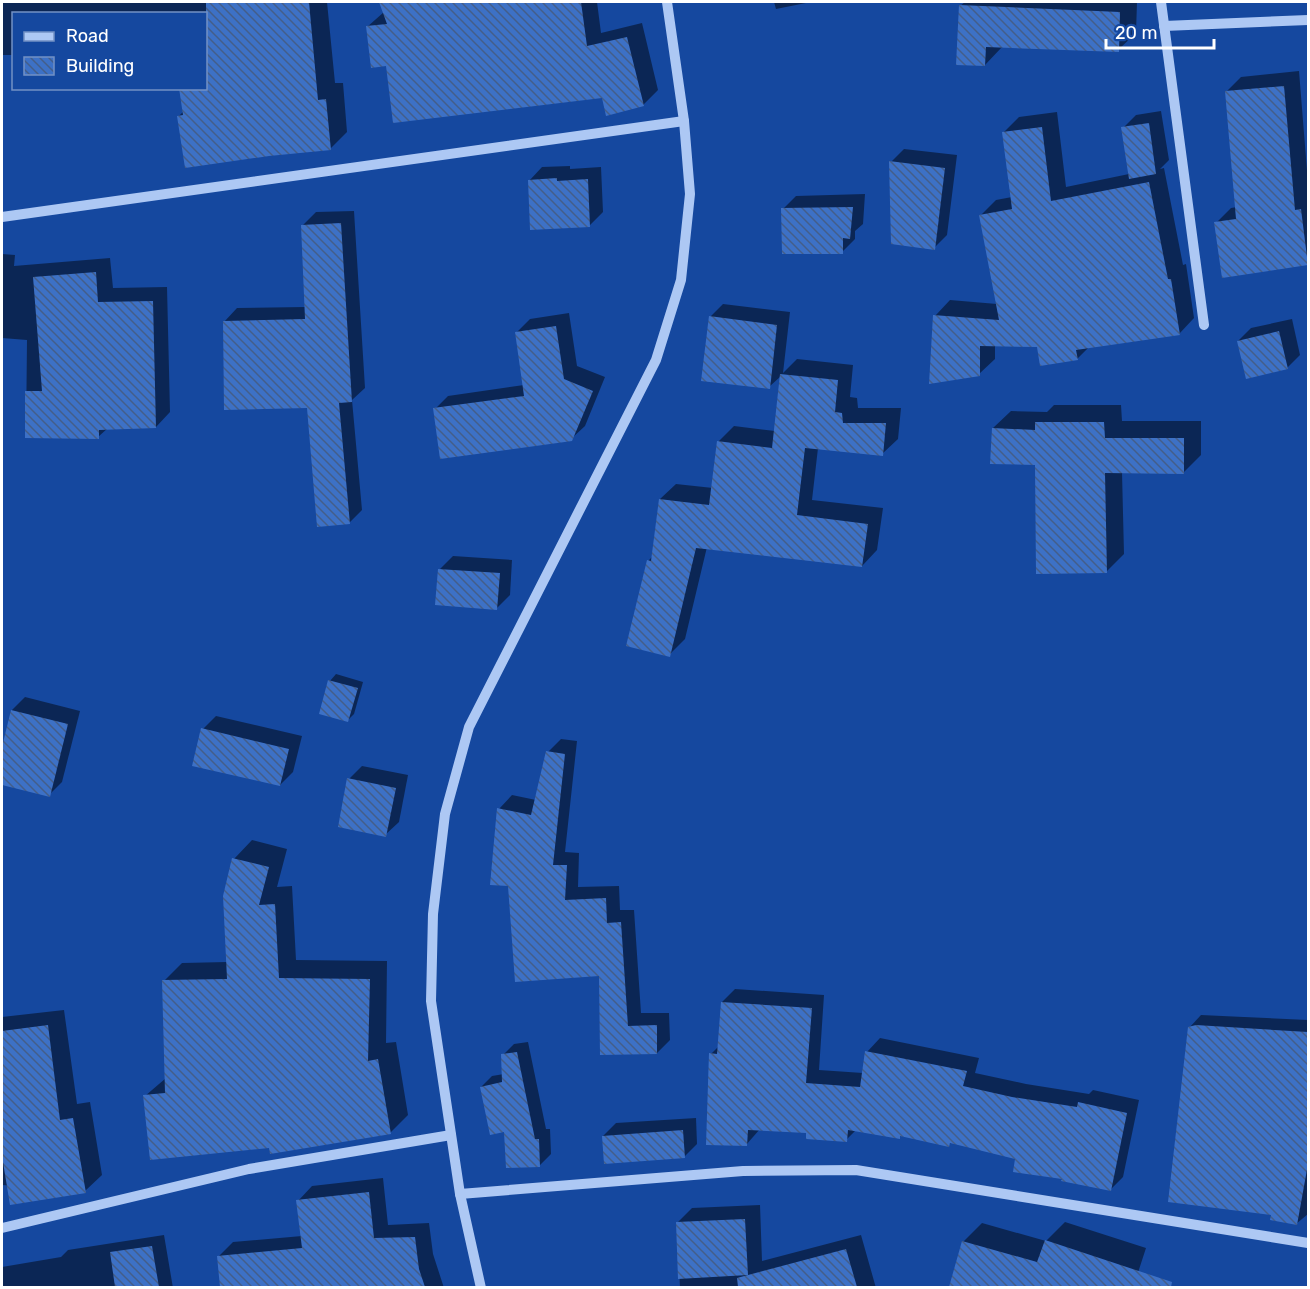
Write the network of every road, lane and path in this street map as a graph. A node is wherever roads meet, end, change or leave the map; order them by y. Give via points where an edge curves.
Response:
1 (667, 2) edge
2 (1161, 2) edge
3 (1308, 20) edge
4 (1164, 26) junction
5 (684, 121) junction
6 (2, 217) edge
7 (1204, 325) dead end
8 (451, 1135) junction
9 (460, 1194) junction
10 (2, 1228) edge
11 (1308, 1243) edge
12 (481, 1287) edge

1 - 5 street
2 - 4 street
3 - 4 street
4 - 7 street
5 - 6 street
5 - 8 street via 690,194 681,280 656,360 469,727 445,814 433,914 431,1001
8 - 9 street
8 - 10 street via 249,1169
9 - 11 street via 744,1171 856,1170
9 - 12 street

